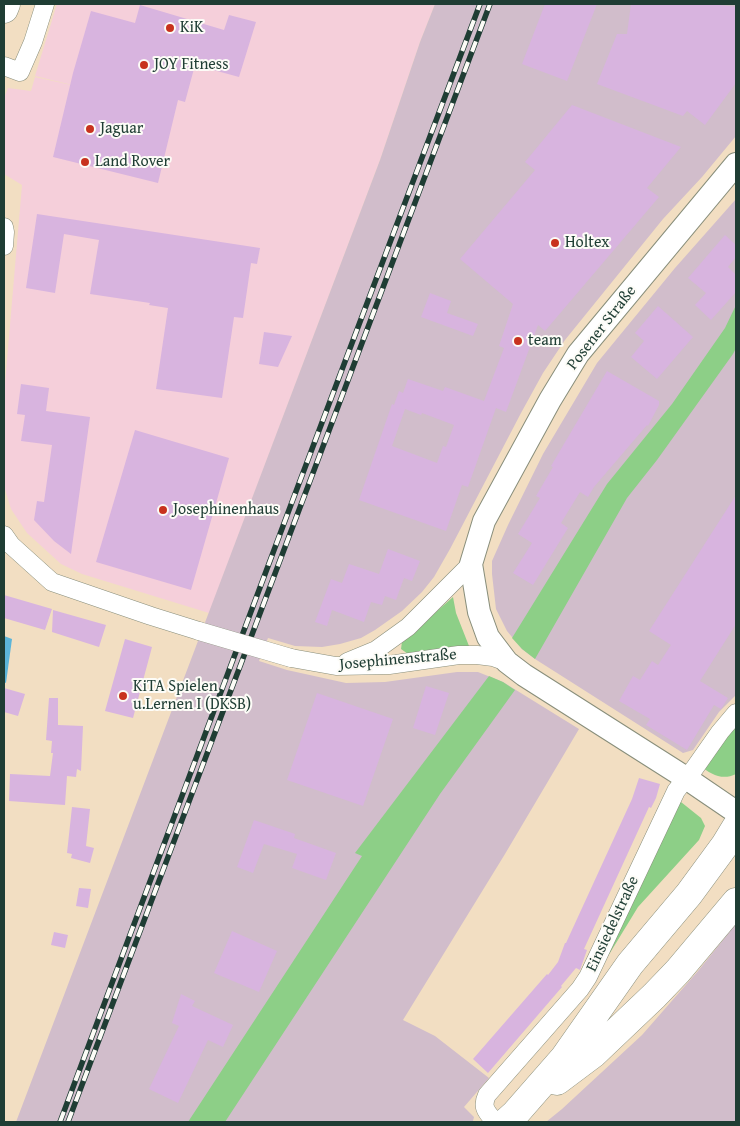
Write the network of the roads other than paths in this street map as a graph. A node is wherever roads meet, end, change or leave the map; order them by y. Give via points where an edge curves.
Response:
1 (6, 4) edge
2 (45, 4) edge
3 (4, 9) edge
4 (4, 66) edge
5 (736, 164) edge
6 (4, 227) edge
7 (4, 246) edge
8 (6, 543) edge
9 (471, 564) junction
10 (336, 666) junction
11 (516, 668) junction
12 (736, 713) edge
13 (686, 778) junction
14 (736, 812) edge
15 (736, 827) edge
16 (736, 857) edge
17 (736, 902) edge
18 (557, 1082) junction
19 (505, 1120) edge

1 - 3 main road
2 - 4 street via 20,72
5 - 9 street, Posener Straße via 578,354 484,521
6 - 7 street
8 - 10 street, Josephinenstraße, bridge via 52,582 150,616 291,658
9 - 10 street, Posener Straße via 408,627 376,650
9 - 11 street, Posener Straße via 479,612 488,637
10 - 11 street, Josephinenstraße via 388,665 477,655 493,657
11 - 13 street, Josephinenstraße
12 - 13 street, Einsiedelstraße
13 - 14 street, Josephinenstraße
13 - 19 street, Einsiedelstraße via 676,791 588,977 487,1095 484,1108
15 - 19 main road, Einsiedelstraße via 689,894 630,964 564,1058
16 - 18 main road via 583,1045
17 - 18 main road via 654,996 593,1054
18 - 19 main road

